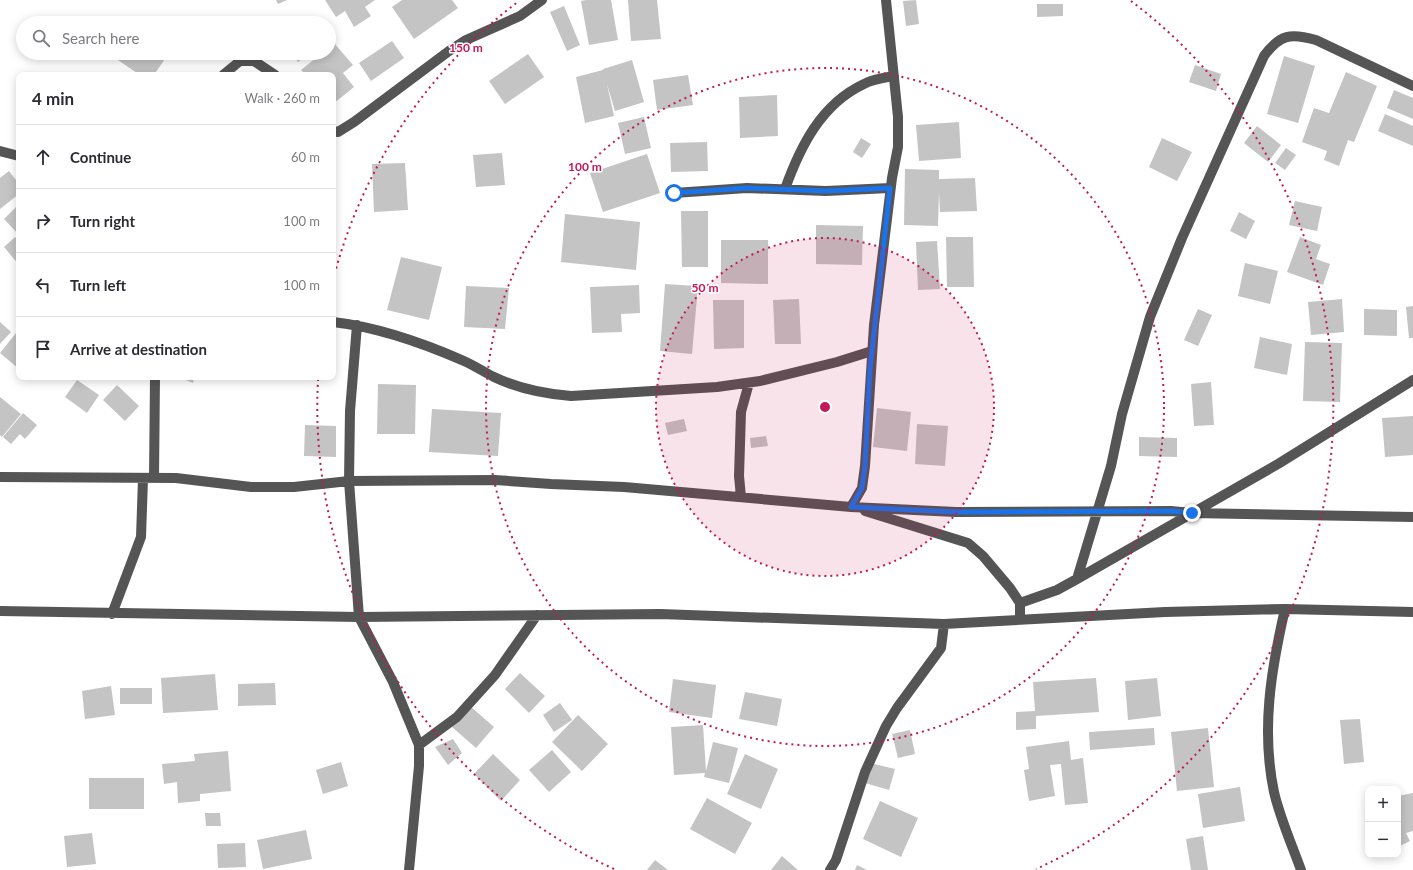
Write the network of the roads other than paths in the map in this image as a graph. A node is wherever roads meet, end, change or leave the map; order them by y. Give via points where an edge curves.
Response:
1 (542, 0) edge
2 (886, 0) edge
3 (227, 72) edge
4 (270, 72) edge
5 (894, 76) junction
6 (1413, 86) edge
7 (336, 132) edge
8 (0, 151) edge
9 (16, 155) edge
10 (890, 188) junction
11 (785, 189) junction
12 (674, 193) dead end
13 (336, 322) edge
14 (358, 325) junction
15 (872, 351) junction
16 (155, 380) edge
17 (1413, 380) edge
18 (749, 383) junction
19 (0, 477) edge
20 (154, 478) junction
21 (143, 479) junction
22 (349, 481) junction
23 (741, 498) junction
24 (851, 507) junction
25 (1097, 512) junction
26 (1192, 513) junction
27 (1413, 517) edge
28 (1077, 579) junction
29 (1020, 603) junction
30 (1285, 609) junction
31 (0, 611) edge
32 (1413, 612) edge
33 (112, 614) junction
34 (537, 615) junction
35 (359, 617) junction
36 (1020, 619) junction
37 (944, 624) junction
38 (419, 746) junction
39 (409, 870) edge
40 (830, 870) edge
41 (1301, 870) edge

1 - 7 street via 520,16 466,40 354,122
2 - 5 street
3 - 4 street via 240,61 254,61
5 - 10 street via 898,147
5 - 11 street via 865,83 830,107 815,123
6 - 25 street via 1316,40 1303,36 1287,37 1274,42 1264,56 1182,238 1150,317
8 - 9 street
10 - 11 street via 826,191
10 - 15 street
11 - 12 street via 747,188
13 - 14 street
14 - 18 street via 440,351 526,390 550,394 592,396
14 - 22 street via 350,411
15 - 18 street via 800,372
15 - 24 street via 865,466 862,488
16 - 20 street
17 - 26 street via 1352,420
18 - 23 street via 741,412
19 - 21 street
20 - 21 street
20 - 22 street via 176,478 251,487 294,487
21 - 33 street via 141,537
22 - 23 street via 495,480 624,486
22 - 35 street
23 - 24 street
24 - 25 street via 956,512
24 - 29 street via 968,543 983,556
25 - 26 street
25 - 28 street
26 - 27 street via 1250,512
26 - 28 street
28 - 29 street via 1057,590
29 - 36 street
30 - 32 street
30 - 36 street
30 - 41 street via 1269,695 1268,749 1275,794
31 - 33 street
33 - 35 street
34 - 35 street
34 - 37 street via 660,614
34 - 38 street via 495,675 457,717
35 - 38 street via 393,682
36 - 37 street
37 - 40 street via 941,648 897,708 883,733 865,772 836,860
38 - 39 street

